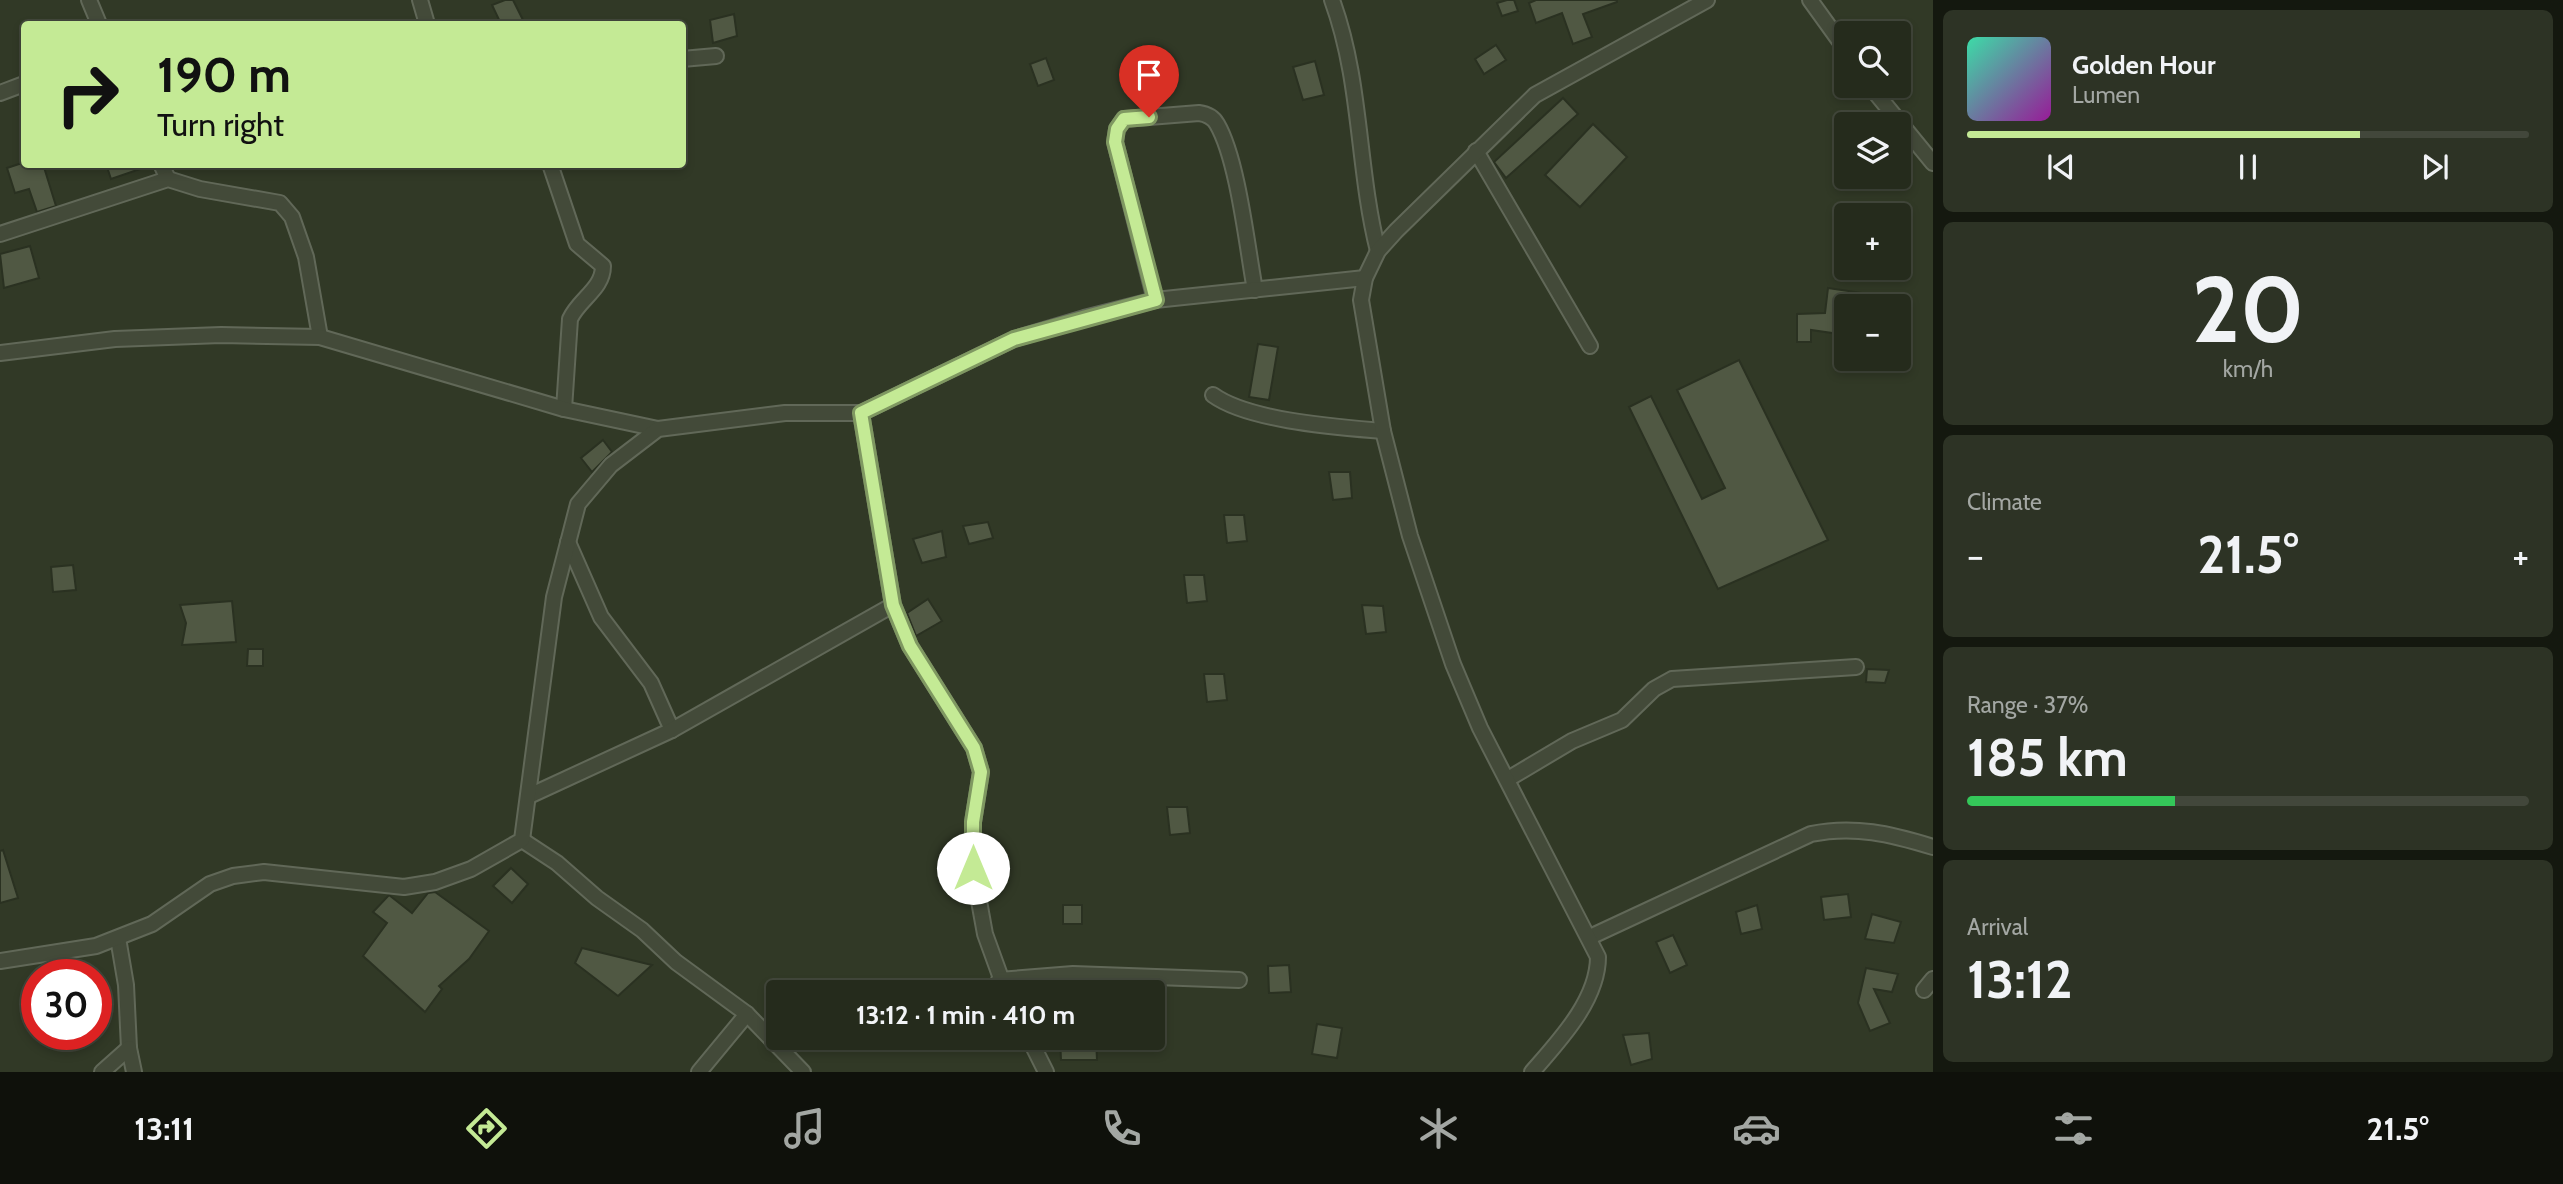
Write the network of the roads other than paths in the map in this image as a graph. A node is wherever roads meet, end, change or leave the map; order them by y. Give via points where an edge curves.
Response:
1 (89, 0) edge
2 (420, 0) edge
3 (1332, 0) edge
4 (1707, 0) edge
5 (1810, 0) edge
6 (98, 21) edge
7 (426, 21) edge
8 (1834, 33) edge
9 (716, 57) dead end
10 (686, 60) edge
11 (21, 85) edge
12 (0, 93) edge
13 (1880, 98) edge
14 (1476, 151) junction
15 (1933, 163) edge
16 (163, 168) edge
17 (551, 168) edge
18 (168, 179) junction
19 (0, 233) edge
20 (1378, 251) junction
21 (1365, 278) junction
22 (1255, 290) junction
23 (1156, 300) junction
24 (320, 337) junction
25 (1590, 346) dead end
26 (0, 353) edge
27 (1213, 395) dead end
28 (565, 408) junction
29 (861, 413) junction
30 (658, 429) junction
31 (1383, 431) junction
32 (568, 542) junction
33 (893, 605) junction
34 (1856, 667) dead end
35 (672, 730) junction
36 (1508, 779) junction
37 (528, 796) junction
38 (522, 840) junction
39 (1933, 847) edge
40 (1590, 937) junction
41 (118, 938) junction
42 (0, 961) edge
43 (1001, 980) edge
44 (1038, 980) edge
45 (1239, 980) dead end
46 (747, 1014) junction
47 (129, 1048) junction
48 (1035, 1050) edge
49 (102, 1072) edge
50 (134, 1072) edge
51 (699, 1072) edge
52 (803, 1072) edge
53 (1046, 1072) edge
54 (1532, 1072) edge

1 - 6 street
2 - 7 street
3 - 20 street via 1345,33 1353,76
4 - 14 street via 1535,95
5 - 8 street
9 - 10 street
11 - 12 street
13 - 15 street
14 - 20 street
14 - 25 street
16 - 18 street
17 - 28 street via 572,235 603,266 600,284 570,319
18 - 19 street
18 - 24 street via 280,203 292,217 306,257
20 - 21 street
21 - 22 street
21 - 31 street via 1361,300 1364,330
22 - 23 street
22 - 23 street via 1232,165 1217,124 1209,115 1199,113 1124,119 1115,142
23 - 29 street via 1014,339
24 - 26 street via 115,339
24 - 28 street
27 - 31 street via 1241,411
28 - 30 street
29 - 30 street via 785,413
29 - 33 street
30 - 32 street via 611,465 578,504
31 - 36 street via 1429,598 1480,727
32 - 35 street via 601,617 651,683
32 - 37 street via 554,597
33 - 35 street
33 - 43 street via 910,646 974,748 981,772 973,822 973,868 985,934
34 - 36 street via 1672,679 1654,688 1622,720 1572,741
35 - 37 street
36 - 40 street
37 - 38 street
38 - 41 street via 471,869 435,883 404,887 264,872 233,876 210,884 152,924
38 - 46 street
39 - 40 street via 1894,835 1841,828 1811,834
40 - 54 street via 1598,957 1595,981 1556,1044
41 - 42 street via 96,946
41 - 47 street via 129,1008
44 - 45 street via 1073,974
46 - 51 street
46 - 52 street
47 - 49 street
47 - 50 street
48 - 53 street

